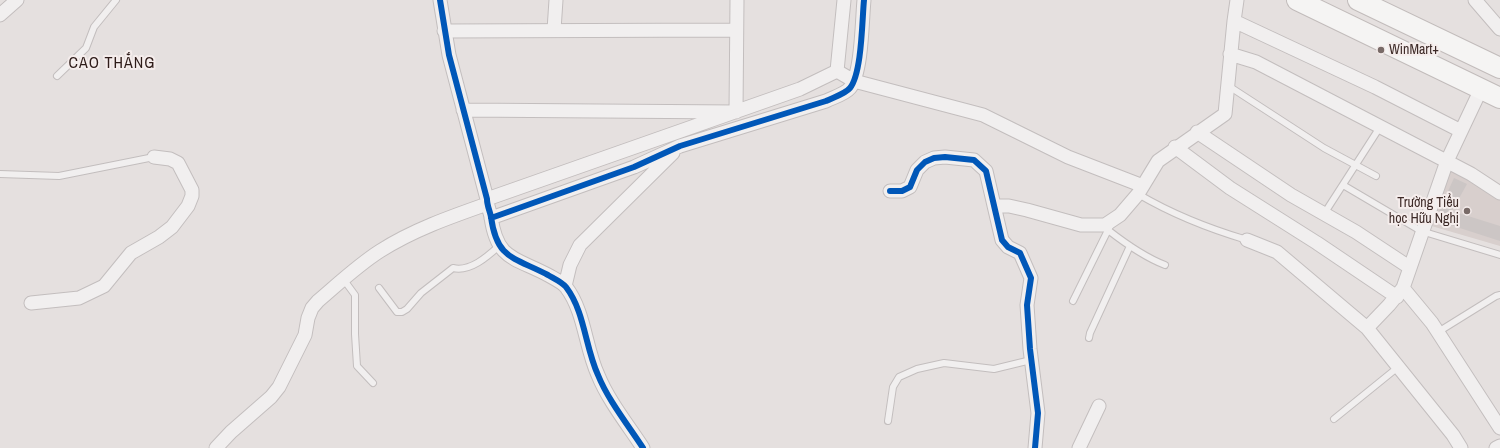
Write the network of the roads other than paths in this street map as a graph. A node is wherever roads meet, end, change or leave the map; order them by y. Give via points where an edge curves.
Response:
1 (17, 0) edge
2 (116, 0) edge
3 (440, 0) edge
4 (556, 0) edge
5 (737, 0) edge
6 (864, 0) edge
7 (1237, 0) edge
8 (1297, 0) edge
9 (1358, 0) edge
10 (1475, 0) edge
11 (841, 1) edge
12 (0, 15) edge
13 (1234, 21) junction
14 (1500, 29) edge
15 (554, 30) junction
16 (736, 30) junction
17 (444, 31) junction
18 (1230, 54) junction
19 (1500, 68) edge
20 (837, 71) junction
21 (57, 76) dead end
22 (854, 81) junction
23 (1227, 85) junction
24 (1482, 89) junction
25 (1500, 98) edge
26 (463, 110) junction
27 (736, 112) junction
28 (1380, 127) junction
29 (1461, 131) junction
30 (1198, 132) junction
31 (680, 146) junction
32 (1175, 147) junction
33 (154, 157) joint
34 (1446, 161) junction
35 (1355, 165) junction
36 (0, 174) edge
37 (1376, 176) dead end
38 (1343, 185) junction
39 (1141, 190) junction
40 (890, 191) dead end
41 (1500, 193) edge
42 (487, 202) junction
43 (994, 206) junction
44 (1324, 214) junction
45 (491, 218) junction
46 (1111, 225) junction
47 (1421, 231) junction
48 (1247, 240) joint
49 (499, 246) junction
50 (1130, 246) junction
51 (1500, 255) edge
52 (1165, 265) dead end
53 (1409, 267) junction
54 (344, 280) junction
55 (565, 286) junction
56 (379, 288) dead end
57 (1400, 292) junction
58 (1500, 295) edge
59 (1073, 301) dead end
60 (31, 303) dead end
61 (1367, 328) junction
62 (1438, 332) junction
63 (1090, 338) dead end
64 (1031, 360) junction
65 (1398, 368) junction
66 (373, 383) dead end
67 (1099, 406) dead end
68 (1334, 419) dead end
69 (888, 420) dead end
70 (1500, 428) edge
71 (1500, 446) edge
72 (216, 448) edge
73 (642, 448) edge
74 (1035, 448) edge
75 (1079, 448) edge
76 (1461, 448) edge
77 (1496, 448) edge

1 - 12 street
2 - 21 lane via 94,27 86,48
3 - 17 street
4 - 15 street
5 - 16 street
6 - 22 street
7 - 13 street
8 - 24 main road
9 - 19 main road
10 - 14 street
11 - 20 street
13 - 18 street
13 - 29 street via 1375,87
15 - 16 street
15 - 17 street
16 - 27 street
17 - 26 street
18 - 23 street
18 - 28 street via 1256,62
20 - 22 street
20 - 27 street via 800,89
22 - 31 street via 850,88 826,101
22 - 39 street via 983,115
23 - 30 street via 1225,114
23 - 35 lane via 1324,148
24 - 25 main road
24 - 29 street
26 - 27 street
26 - 42 street
27 - 42 street
28 - 34 street
28 - 35 lane
29 - 34 street
30 - 32 street
30 - 44 street via 1291,195
31 - 45 street via 634,167
31 - 55 street via 580,245 570,265
32 - 39 street via 1158,161
32 - 57 street via 1236,191
33 - 36 lane via 59,176
33 - 60 street via 178,163 192,190 188,206 172,227 131,253 104,286 78,298
34 - 41 street
34 - 47 street
35 - 37 lane
35 - 38 lane
38 - 44 lane
38 - 47 lane
39 - 46 street
39 - 48 lane via 1161,208
40 - 43 street via 902,191 910,187 917,170 925,162 934,158 956,157 974,160 986,172
42 - 45 street
42 - 54 street via 438,221 382,250
43 - 46 street via 1009,206 1081,225
43 - 64 street via 1002,240 1008,247 1020,252 1031,278 1027,305
44 - 53 street
45 - 49 street via 493,233
46 - 50 lane
46 - 59 lane
47 - 51 lane
47 - 53 street
48 - 61 street via 1277,252
49 - 55 street via 514,260 527,264
49 - 56 lane via 483,260 459,270 453,268 402,312 397,312
50 - 52 lane
50 - 63 lane
53 - 57 street
54 - 66 lane via 355,294 357,366
54 - 72 street via 312,308 306,334 279,388
55 - 73 street via 581,319 598,376
57 - 61 street
57 - 62 street
58 - 62 lane
61 - 65 street
62 - 70 street
64 - 69 lane via 994,370 944,363 905,374 899,377 893,387
64 - 74 street via 1038,413
65 - 68 lane
65 - 76 street
67 - 75 street
71 - 77 street

